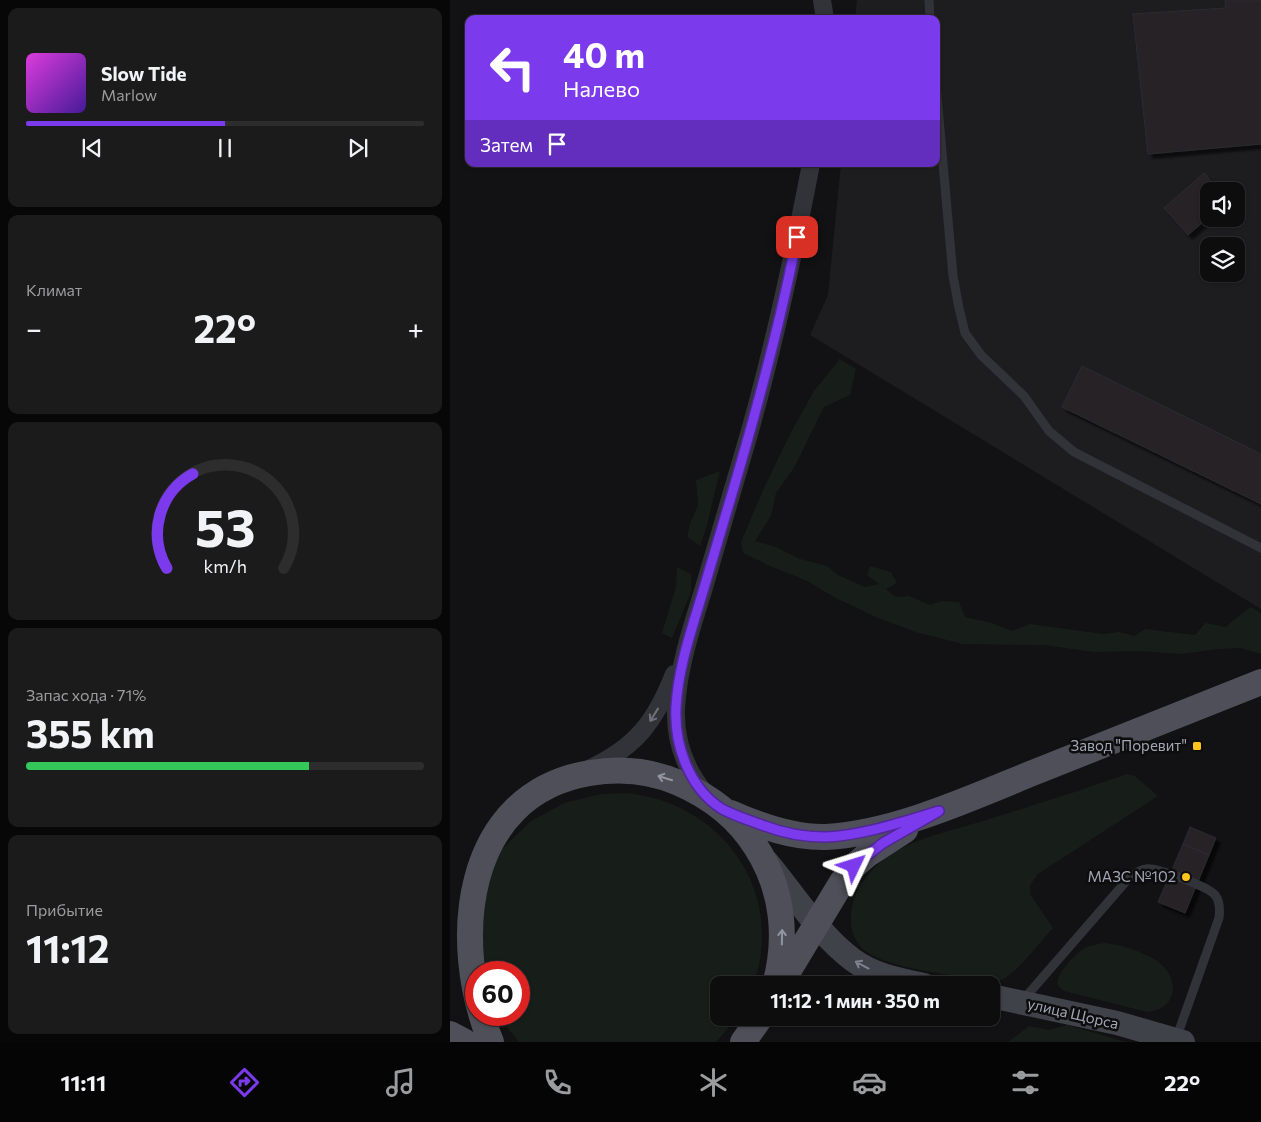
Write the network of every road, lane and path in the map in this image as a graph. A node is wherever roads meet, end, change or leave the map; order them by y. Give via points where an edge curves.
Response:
1 (822, 0) edge
2 (929, 0) edge
3 (824, 15) edge
4 (930, 15) edge
5 (940, 131) edge
6 (810, 167) edge
7 (1261, 548) edge
8 (688, 639) junction
9 (1261, 682) edge
10 (569, 778) junction
11 (717, 805) junction
12 (939, 811) junction
13 (760, 853) junction
14 (466, 870) junction
15 (450, 898) edge
16 (817, 924) junction
17 (777, 976) edge
18 (785, 976) edge
19 (887, 976) edge
20 (1000, 998) edge
21 (1021, 1002) junction
22 (755, 1026) edge
23 (763, 1026) edge
24 (450, 1034) edge
25 (1180, 1041) edge
26 (466, 1042) edge
27 (491, 1042) edge
28 (744, 1042) edge

1 - 3 street
2 - 4 lane
5 - 7 lane via 958,308 965,333 981,355 1024,396 1049,431 1074,452
6 - 8 street via 794,256 756,412
8 -> 10 street via 669,687 648,726 611,758
8 - 11 street via 678,690 676,726 687,766
9 - 12 main road
11 -> 10 main road via 672,780 643,773 598,772
10 - 14 main road via 530,795 507,812 488,833
11 - 12 main road via 776,830 824,837 872,830
11 - 13 main road via 744,829
12 - 16 main road via 883,843 854,866
13 - 16 main road
17 -> 13 main road via 781,958 781,917 772,877
14 - 15 main road
14 - 27 main road via 456,897 453,954 464,996
16 - 18 main road
19 -> 16 main road via 854,961
20 - 21 main road, улица Щорса
21 - 25 main road, улица Щорса
21 - 25 lane via 1128,878 1146,868 1157,870 1209,890 1216,896 1220,907
22 - 28 main road
23 - 28 main road
24 - 26 main road

